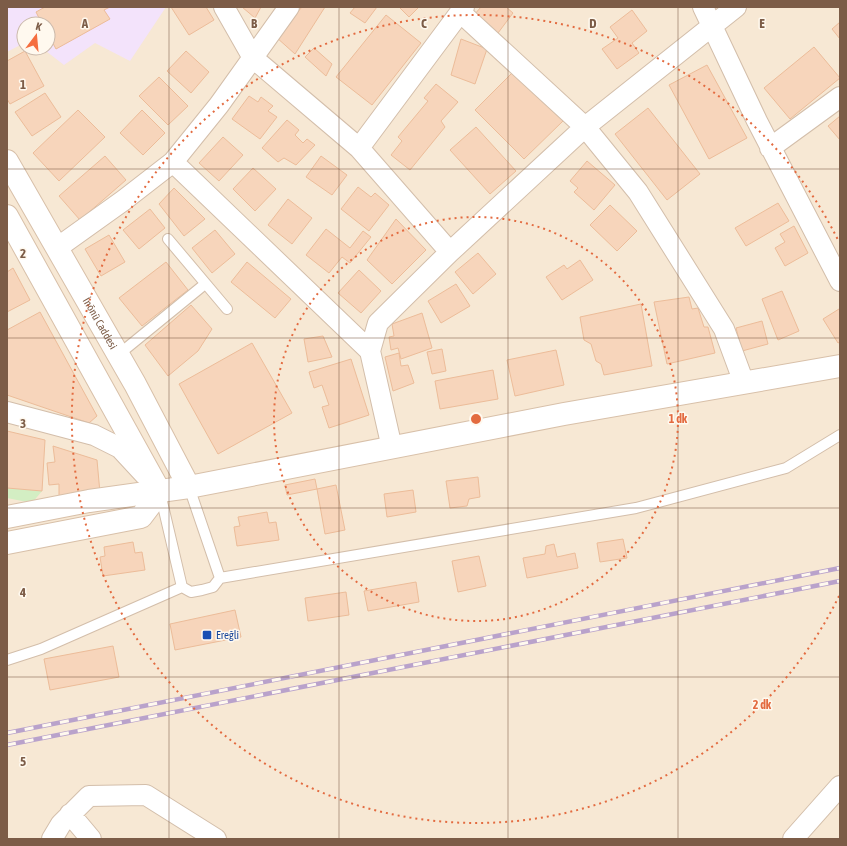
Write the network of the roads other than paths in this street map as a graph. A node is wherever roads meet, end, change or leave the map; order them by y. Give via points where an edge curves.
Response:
1 (224, 7) edge
2 (289, 7) edge
3 (703, 7) edge
4 (736, 7) edge
5 (462, 9) edge
6 (712, 26) junction
7 (253, 58) junction
8 (840, 97) edge
9 (585, 127) junction
10 (359, 148) junction
11 (770, 148) junction
12 (7, 161) edge
13 (173, 162) junction
14 (7, 216) edge
15 (168, 239) dead end
16 (57, 248) junction
17 (450, 252) junction
18 (840, 281) edge
19 (205, 284) junction
20 (227, 309) dead end
21 (370, 351) junction
22 (118, 355) junction
23 (840, 366) edge
24 (744, 383) junction
25 (7, 412) edge
26 (840, 435) edge
27 (392, 448) junction
28 (189, 487) junction
29 (160, 492) junction
30 (7, 517) edge
31 (7, 543) edge
32 (220, 578) junction
33 (182, 587) junction
34 (7, 660) edge
35 (840, 786) edge
36 (70, 814) junction
37 (52, 839) edge
38 (91, 839) edge
39 (216, 839) edge
40 (793, 839) edge

1 - 7 street
2 - 7 street
3 - 6 street
4 - 6 street
5 - 9 street
5 - 10 street
6 - 9 street
6 - 11 street
7 - 10 street
7 - 13 street
8 - 11 street
9 - 17 street
9 - 24 street via 638,192 724,328
10 - 17 street
11 - 18 street
12 - 16 main road, İnönü Caddesi
13 - 16 street
13 - 21 street
14 - 29 main road
15 - 19 lane
16 - 22 main road, İnönü Caddesi
17 - 21 street via 378,323
19 - 20 lane
19 - 22 lane
21 - 27 street
22 - 28 main road, İnönü Caddesi
23 - 24 main road
24 - 27 main road via 564,414
25 - 29 street via 94,435 120,448
26 - 32 lane via 786,468 636,508
27 - 28 main road
28 - 29 main road
28 - 32 lane
29 - 30 main road via 89,501
29 - 31 main road via 141,517
29 - 33 lane
32 - 33 lane via 213,587 202,590 191,592
33 - 34 lane via 41,649
35 - 40 street
36 - 37 street
36 - 38 street
36 - 39 street via 89,796 146,795

